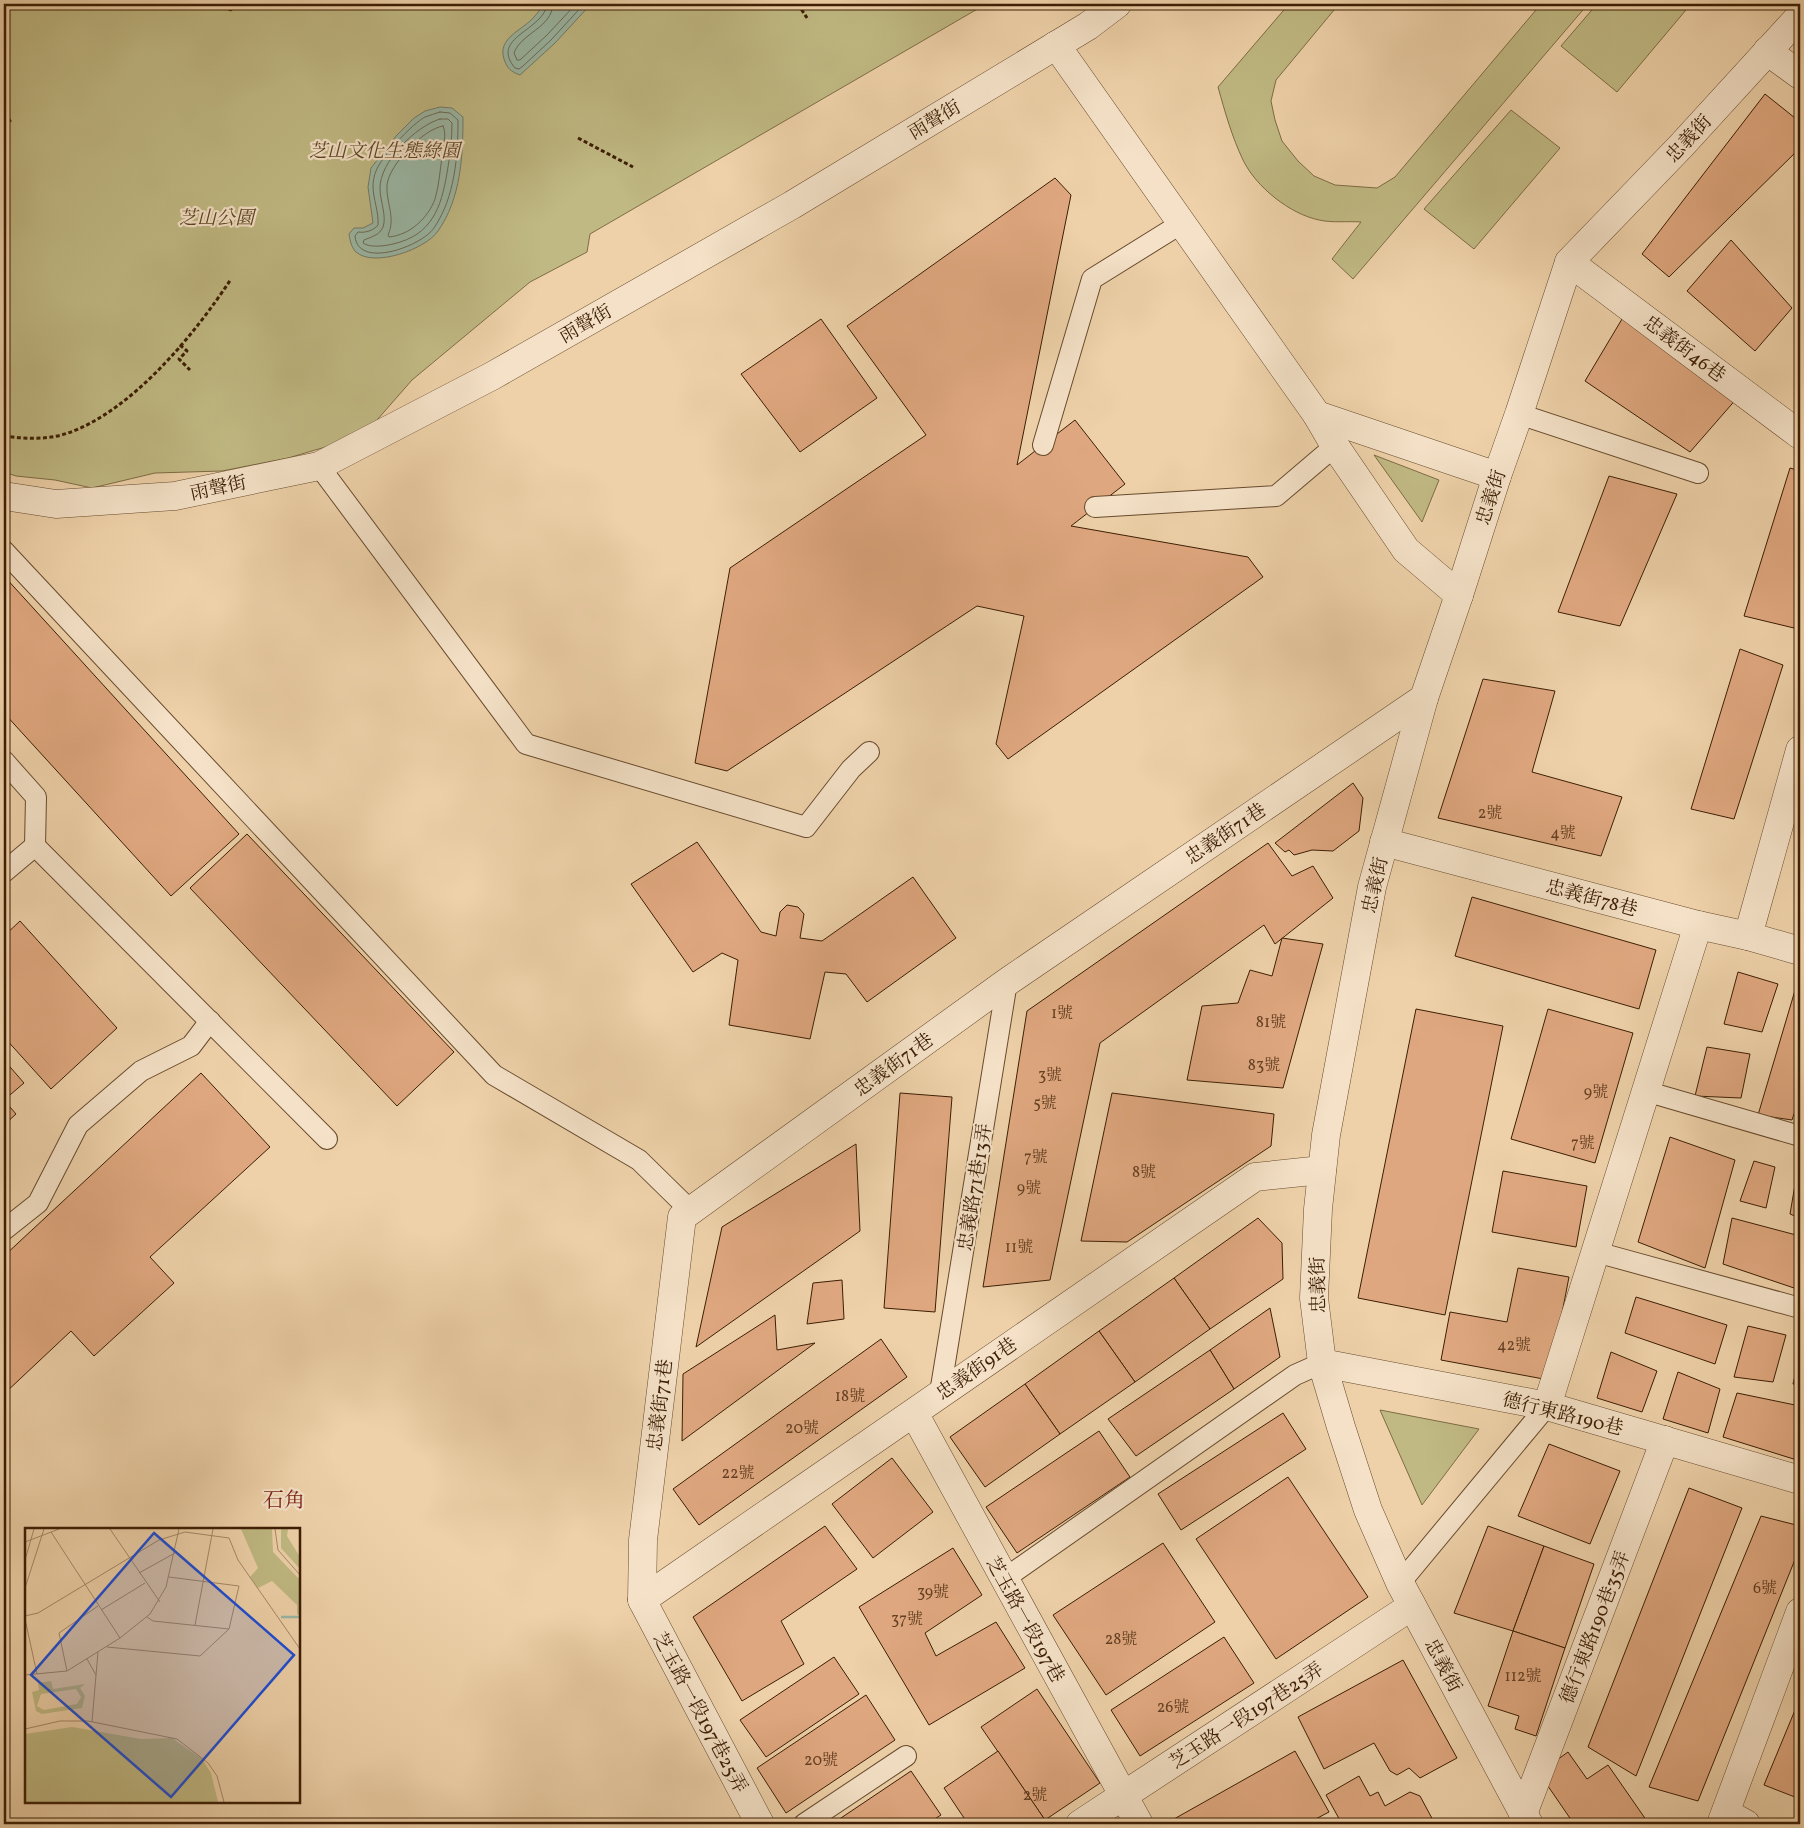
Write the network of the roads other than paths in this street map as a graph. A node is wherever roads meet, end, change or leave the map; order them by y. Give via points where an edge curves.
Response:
1 (1117, 4) edge
2 (1800, 16) edge
3 (1056, 45) junction
4 (1767, 50) junction
5 (1800, 75) edge
6 (1182, 223) junction
7 (1569, 262) junction
8 (1519, 414) junction
9 (1317, 415) junction
10 (1800, 435) edge
11 (1043, 445) dead end
12 (1335, 446) junction
13 (319, 466) junction
14 (1698, 473) dead end
15 (1496, 476) junction
16 (4, 496) edge
17 (1095, 507) dead end
18 (4, 551) edge
19 (1460, 595) junction
20 (1424, 698) junction
21 (1800, 750) edge
22 (869, 752) dead end
23 (4, 761) edge
24 (1384, 842) junction
25 (35, 846) junction
26 (4, 872) edge
27 (1698, 925) junction
28 (1748, 936) junction
29 (1800, 951) edge
30 (1007, 982) junction
31 (210, 1021) junction
32 (1645, 1091) junction
33 (1800, 1136) edge
34 (327, 1139) dead end
35 (1322, 1170) junction
36 (690, 1210) junction
37 (4, 1230) edge
38 (1596, 1252) junction
39 (1800, 1308) edge
40 (1322, 1363) junction
41 (940, 1392) junction
42 (1547, 1406) junction
43 (914, 1413) junction
44 (1665, 1440) junction
45 (1800, 1480) edge
46 (1004, 1579) junction
47 (1406, 1594) junction
48 (642, 1600) junction
49 (1800, 1612) edge
50 (906, 1756) dead end
51 (1123, 1796) junction
52 (1526, 1819) edge
53 (1731, 1821) edge
54 (760, 1824) edge
55 (804, 1824) edge
56 (1080, 1824) edge
57 (1139, 1824) edge

1 - 3 street, 雨聲街
2 - 4 street, 忠義街
3 - 6 street
3 - 13 street, 雨聲街 via 784,210 492,376
4 - 5 street
4 - 7 street, 忠義街 via 1681,146
6 - 9 street
6 - 11 lane via 1092,280
7 - 8 street, 忠義街
7 - 10 street, 忠義街46巷
8 - 14 lane
8 - 15 street, 忠義街
9 - 12 street
9 - 15 street
12 - 17 lane via 1276,496
12 - 19 street via 1406,550
13 - 16 street, 雨聲街 via 176,496 56,504
13 - 22 lane via 526,744 806,827 851,769
15 - 19 street, 忠義街
18 - 36 lane via 494,1075 638,1160
19 - 20 street, 忠義街
20 - 24 street, 忠義街
20 - 30 street, 忠義街71巷
21 - 28 street
23 - 25 lane via 36,797
24 - 27 street, 忠義街78巷
24 - 35 street, 忠義街 via 1372,887
25 - 26 lane
25 - 31 lane
27 - 28 street, 忠義街78巷
27 - 32 street
28 - 29 street, 忠義街78巷
30 - 36 street, 忠義街71巷
30 - 41 lane, 忠義路71巷13弄
31 - 34 lane
31 - 37 lane via 191,1046 142,1071 78,1125 38,1203
32 - 33 lane
32 - 38 street
35 - 40 street, 忠義街 via 1314,1298
35 - 41 street, 忠義街91巷 via 1255,1177
36 - 48 street, 忠義街71巷 via 682,1217 643,1540
38 - 39 lane
38 - 42 street
40 - 42 street, 德行東路190巷
40 - 46 lane via 1295,1375
40 - 47 street, 忠義街 via 1368,1510
41 - 43 street, 忠義街91巷
42 - 44 street, 德行東路190巷
42 - 47 lane
43 - 46 street, 芝玉路一段197巷
43 - 48 street, 忠義街91巷
44 - 45 street, 德行東路190巷
44 - 52 street, 德行東路190巷35弄
46 - 51 street, 芝玉路一段197巷
47 - 51 street, 芝玉路一段197巷25弄
47 - 52 street, 忠義街
48 - 54 street, 芝玉路一段197巷25弄
49 - 53 street
50 - 55 lane
51 - 56 street, 芝玉路一段197巷25弄
51 - 57 street, 芝玉路一段197巷

